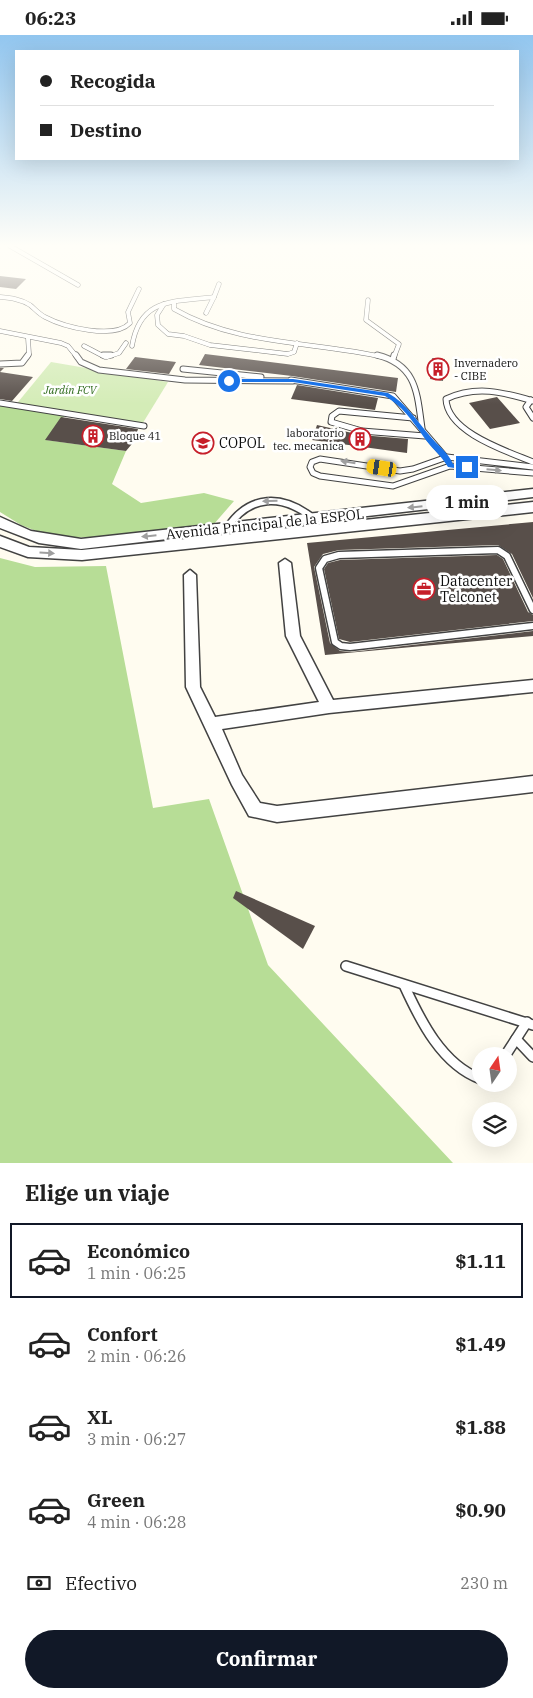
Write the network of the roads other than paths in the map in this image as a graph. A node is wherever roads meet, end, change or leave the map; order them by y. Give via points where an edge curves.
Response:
1 (7, 299) edge
2 (134, 299) edge
3 (203, 299) edge
4 (213, 299) edge
5 (368, 300) dead end
6 (174, 303) junction
7 (164, 304) junction
8 (206, 313) dead end
9 (0, 331) edge
10 (28, 338) junction
11 (126, 343) dead end
12 (297, 343) junction
13 (84, 346) dead end
14 (132, 346) dead end
15 (393, 359) junction
16 (0, 363) edge
17 (183, 369) dead end
18 (293, 381) junction
19 (532, 401) edge
20 (0, 403) edge
21 (412, 418) junction
22 (533, 418) edge
23 (144, 426) dead end
24 (422, 428) junction
25 (426, 436) junction
26 (447, 457) junction
27 (533, 462) edge
28 (450, 466) junction
29 (533, 467) edge
30 (533, 473) edge
31 (533, 493) edge
32 (533, 507) edge
33 (313, 518) junction
34 (0, 522) edge
35 (228, 528) junction
36 (0, 541) edge
37 (285, 563) dead end
38 (190, 575) dead end
39 (533, 610) edge
40 (533, 626) edge
41 (533, 686) edge
42 (329, 707) junction
43 (213, 728) junction
44 (533, 784) edge
45 (346, 967) dead end
46 (404, 985) junction
47 (530, 1023) edge
48 (516, 1039) junction
49 (511, 1047) edge
50 (533, 1057) edge
51 (472, 1077) edge

1 - 2 lane via 30,304 52,320 90,331 111,332 130,325 132,320 128,312
3 - 6 lane
4 - 8 lane
5 - 15 lane via 366,319 399,344
6 - 7 lane
6 - 12 lane via 174,309 196,323 232,333
7 - 12 lane via 156,315 158,325 168,334 200,343 288,354 294,352
7 - 14 lane via 146,312 133,331
9 - 10 lane
10 - 16 lane via 29,354 22,363
10 - 18 lane via 68,346 81,362 99,370 185,380
11 - 13 lane via 119,353 106,357
12 - 15 lane
15 - 24 lane via 412,377
17 - 18 lane
18 - 21 lane via 386,394 399,401
19 - 22 lane via 526,407
19 - 27 lane via 478,388 458,392 446,399 445,404 447,413 472,433
20 - 23 lane
21 - 24 lane
21 - 25 lane via 339,411 331,422 342,427
24 - 25 lane
25 - 26 lane
26 - 28 lane
26 -> 28 lane via 407,471 320,459 312,462 310,467 320,476 393,487
26 - 29 lane
28 -> 30 lane
31 -> 33 street, Avenida Principal de la ESPOL
36 -> 32 street, Avenida Principal de la ESPOL via 28,552 82,555
33 - 35 street, Avenida Principal de la ESPOL
33 -> 35 lane via 293,503 262,501 246,506 234,516
35 -> 34 street, Avenida Principal de la ESPOL via 81,544 43,540
37 - 42 street via 293,636
38 - 43 street via 193,687
39 - 40 lane via 507,556 498,550 340,555 325,559 319,568 335,642 341,646
41 - 42 street
42 - 43 street via 218,723
43 - 44 street via 255,810 277,814
45 - 46 lane
46 - 47 lane
46 - 51 lane via 422,1022
47 - 48 lane
48 - 49 lane
48 - 50 lane

